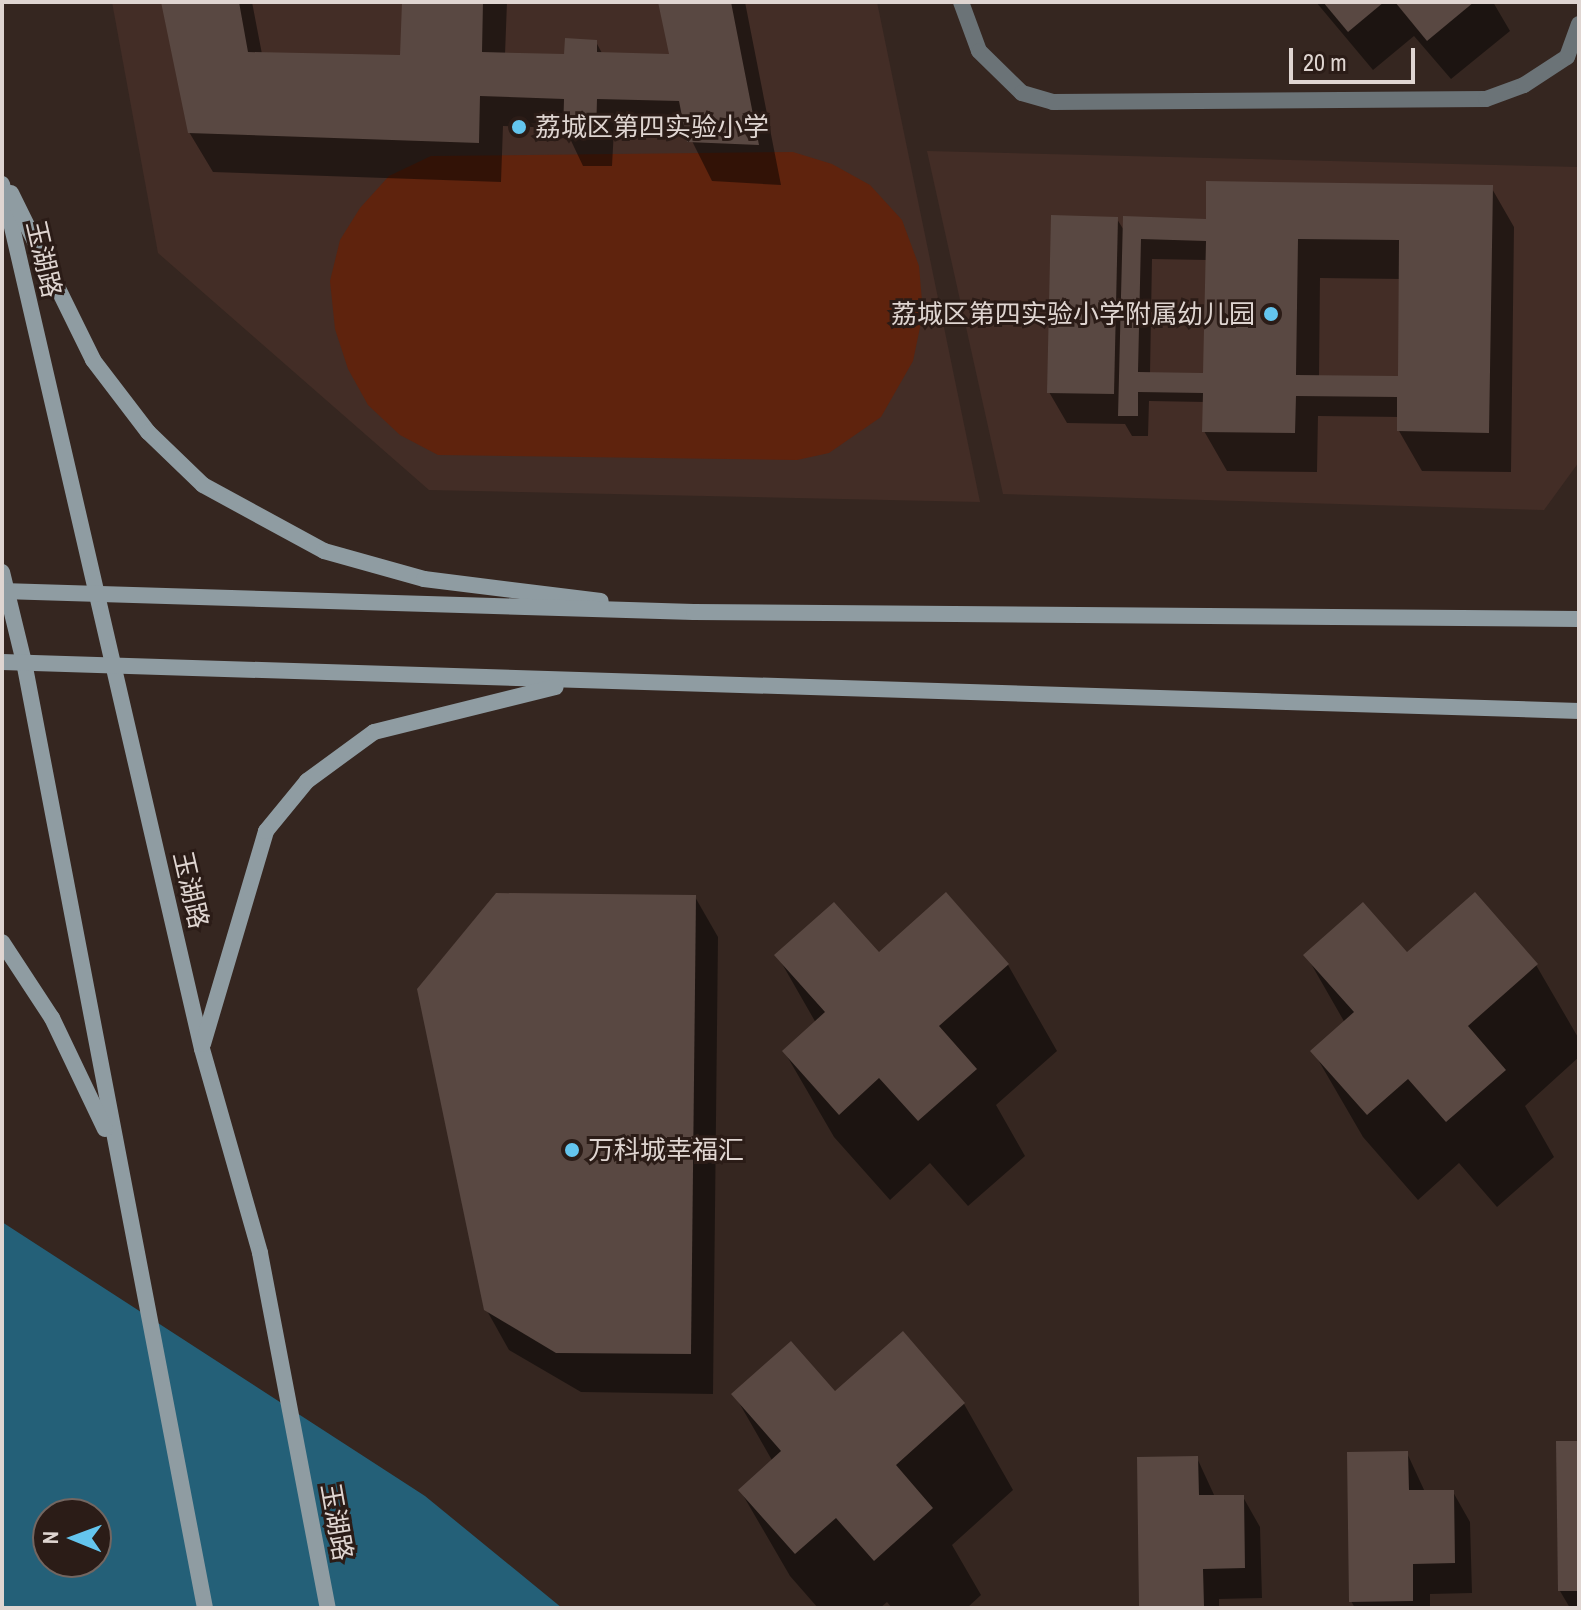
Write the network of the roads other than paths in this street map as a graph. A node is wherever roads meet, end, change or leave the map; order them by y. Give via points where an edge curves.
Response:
1 (961, 2) edge
2 (1579, 24) edge
3 (2, 174) edge
4 (2, 184) edge
5 (2, 572) edge
6 (4, 591) edge
7 (99, 597) junction
8 (694, 612) junction
9 (1579, 619) edge
10 (2, 662) edge
11 (24, 662) junction
12 (116, 664) junction
13 (572, 682) junction
14 (1579, 711) edge
15 (2, 942) edge
16 (202, 1049) junction
17 (115, 1149) junction
18 (205, 1608) edge
19 (328, 1608) edge

1 - 2 lane via 979,51 1022,93 1053,102 1486,99 1524,85 1567,57
3 - 8 main road via 93,360 148,432 203,485 324,551 424,579
4 - 7 main road, 玉湖路
5 - 6 main road
6 - 7 main road via 53,590
6 - 11 main road
7 - 8 main road
7 - 12 main road, 玉湖路
8 - 9 main road
10 - 11 main road
11 - 12 main road
11 - 17 main road
12 - 13 main road
12 - 16 main road, 玉湖路
13 - 14 main road
13 - 16 main road via 374,732 307,781 266,831
15 - 17 main road via 52,1018
16 - 19 main road, 玉湖路 via 260,1253
17 - 18 main road

